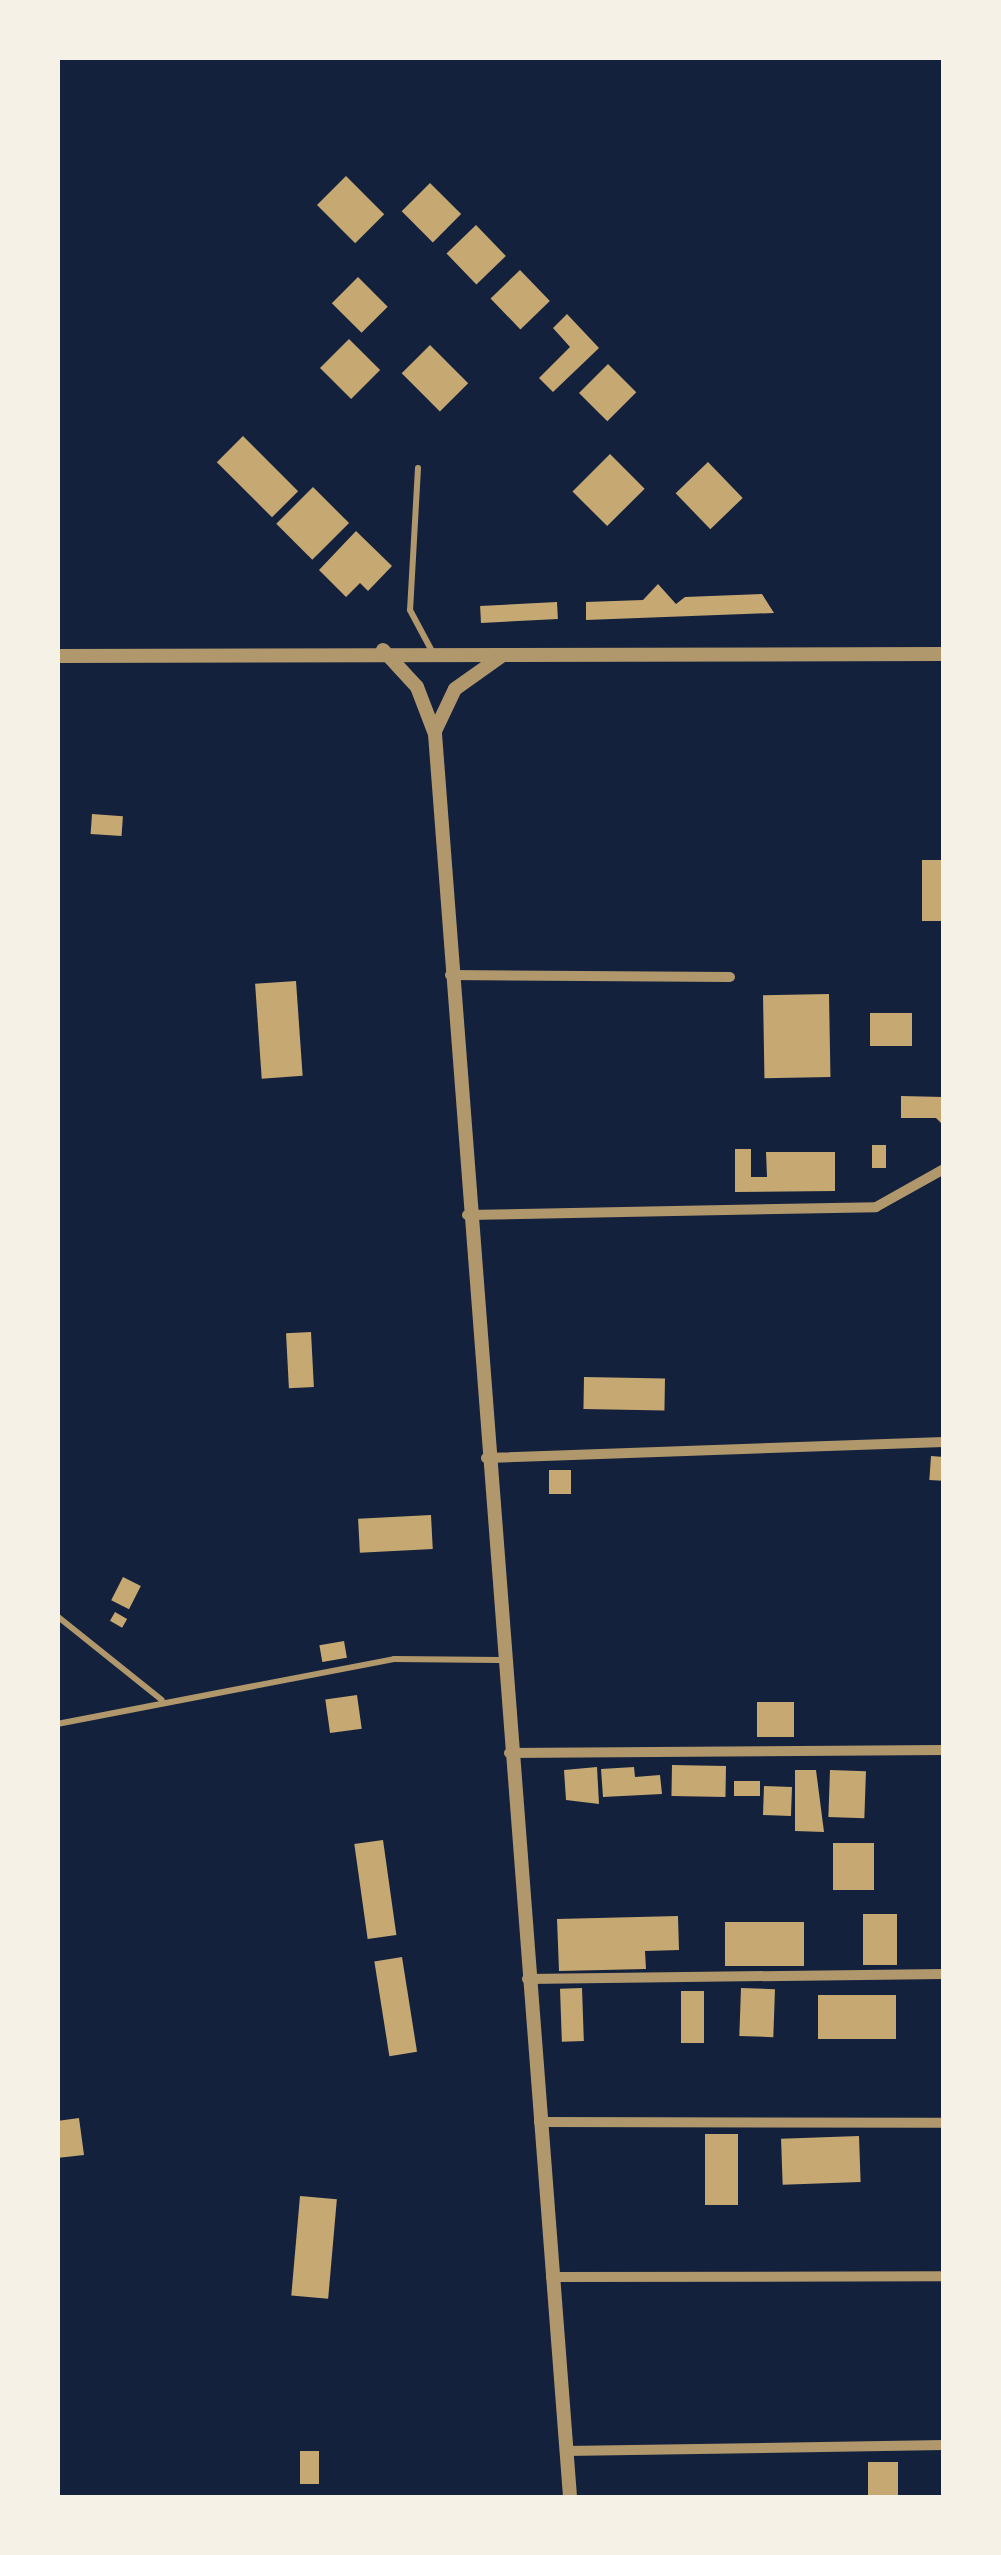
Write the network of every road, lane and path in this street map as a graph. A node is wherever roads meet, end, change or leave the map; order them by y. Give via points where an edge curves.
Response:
1 (418, 468) dead end
2 (382, 650) junction
3 (433, 653) junction
4 (509, 653) junction
5 (944, 653) edge
6 (57, 656) edge
7 (435, 734) junction
8 (450, 975) junction
9 (730, 977) dead end
10 (944, 1168) edge
11 (466, 1215) junction
12 (944, 1442) edge
13 (485, 1458) junction
14 (57, 1616) edge
15 (500, 1660) junction
16 (164, 1702) junction
17 (57, 1724) edge
18 (944, 1750) edge
19 (507, 1754) junction
20 (944, 1974) edge
21 (527, 1979) junction
22 (538, 2122) junction
23 (944, 2123) edge
24 (944, 2276) edge
25 (551, 2277) junction
26 (944, 2444) edge
27 (566, 2451) junction
28 (569, 2498) edge

1 - 3 lane via 410,610
2 - 3 street
2 - 6 street
2 - 7 street via 417,687
3 - 4 street
4 - 5 street
4 - 7 street via 455,689
7 - 8 street
8 - 9 street
8 - 11 street
10 - 11 street via 876,1208
11 - 13 street
12 - 13 street
13 - 15 street
14 - 16 lane
15 - 16 lane via 394,1659
15 - 19 street
16 - 17 lane
18 - 19 street
19 - 21 street
20 - 21 street
21 - 22 street
22 - 23 street
22 - 25 street
24 - 25 street
25 - 27 street
26 - 27 street
27 - 28 street

